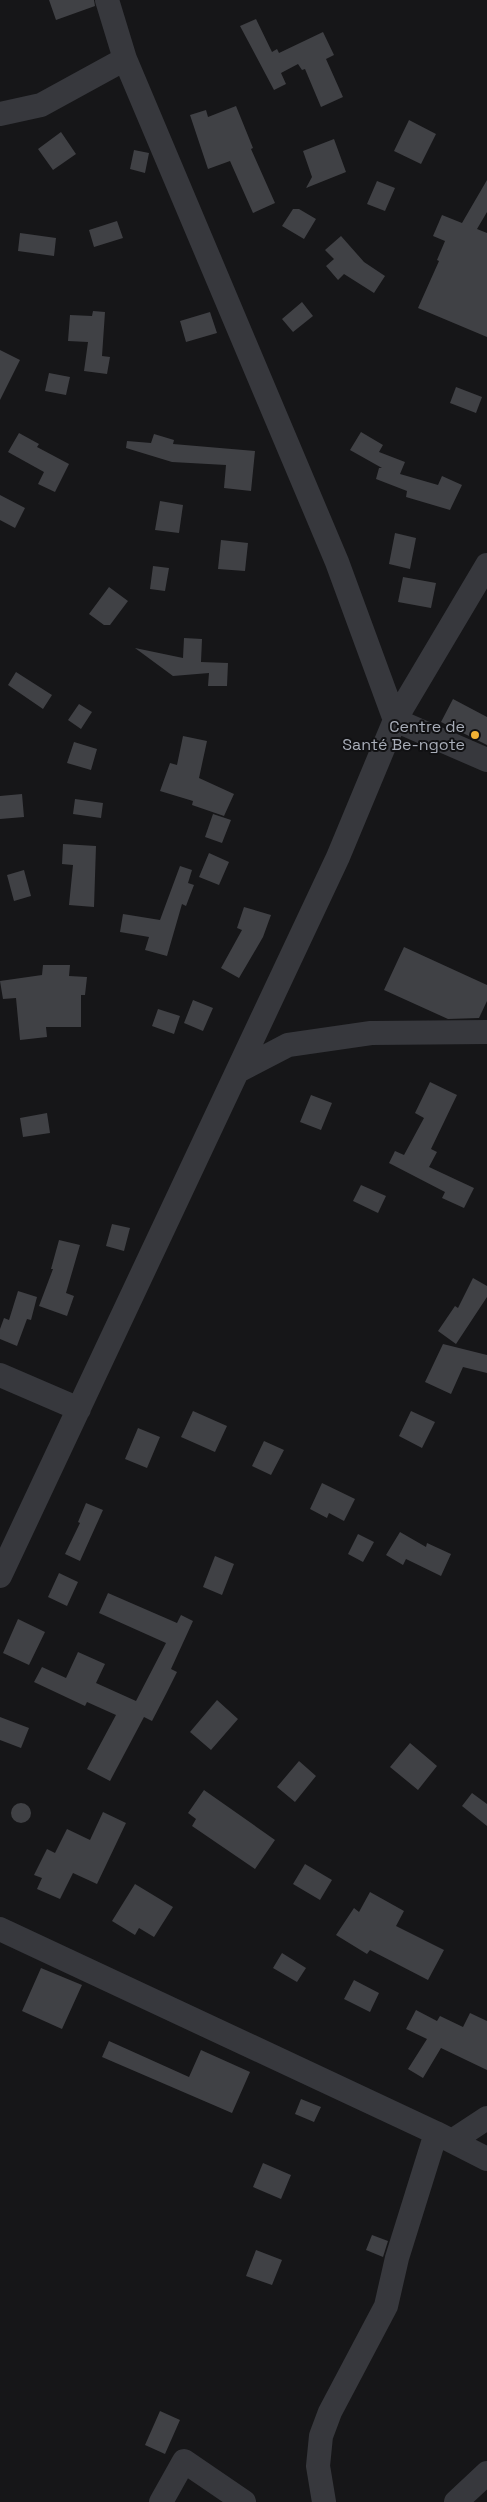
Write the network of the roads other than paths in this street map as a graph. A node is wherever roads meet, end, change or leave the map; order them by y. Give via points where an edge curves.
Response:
1 (107, 0) edge
2 (125, 59) junction
3 (0, 114) edge
4 (487, 565) edge
5 (395, 720) junction
6 (487, 760) edge
7 (487, 1032) edge
8 (238, 1071) junction
9 (0, 1375) edge
10 (79, 1409) junction
11 (0, 1576) edge
12 (0, 1929) edge
13 (487, 2118) edge
14 (444, 2137) junction
15 (487, 2159) edge
16 (487, 2473) edge
17 (161, 2502) edge
18 (244, 2502) edge
19 (324, 2502) edge
20 (456, 2502) edge

1 - 2 street
2 - 3 street via 41,105
2 - 5 street via 337,562
4 - 5 street
5 - 6 street
5 - 8 street via 338,857
7 - 8 street via 371,1033 288,1045
8 - 10 street
9 - 10 street
10 - 11 street
12 - 14 street
13 - 14 street
14 - 15 street
14 - 19 street via 397,2258 386,2306 330,2412 322,2436 318,2466
16 - 20 street
17 - 18 street via 184,2462

